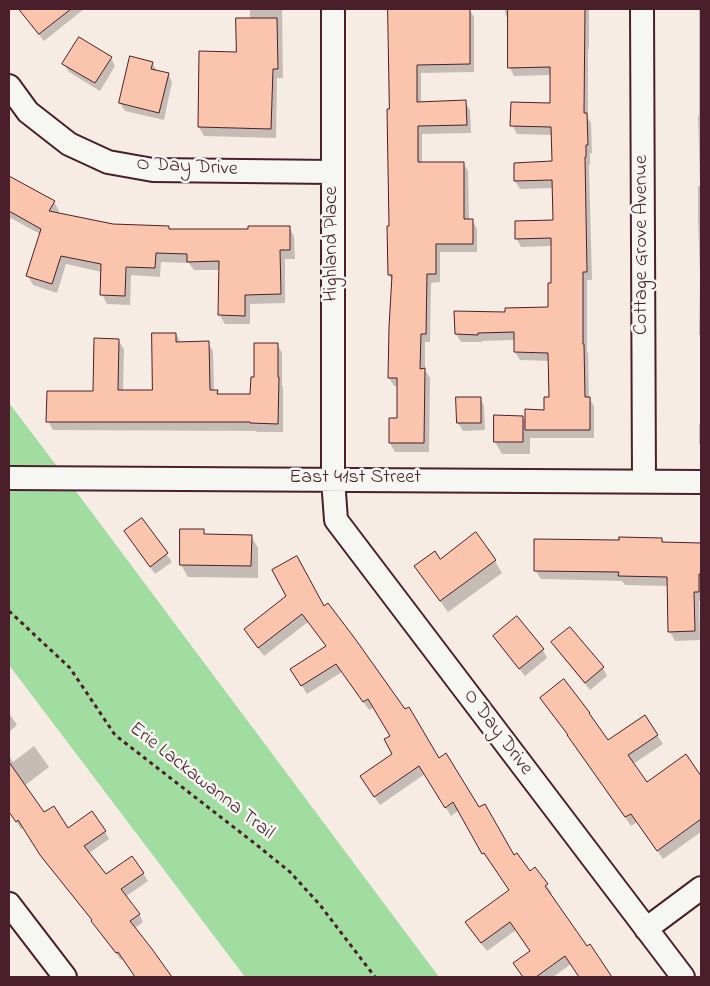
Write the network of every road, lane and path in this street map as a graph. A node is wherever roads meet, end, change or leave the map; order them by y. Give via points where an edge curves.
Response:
1 (332, 9) edge
2 (642, 9) edge
3 (9, 86) edge
4 (333, 172) junction
5 (9, 478) edge
6 (334, 479) junction
7 (644, 481) junction
8 (701, 482) edge
9 (9, 611) edge
10 (701, 888) edge
11 (9, 904) edge
12 (646, 929) junction
13 (65, 977) edge
14 (375, 977) edge
15 (683, 977) edge

1 - 4 street, Highland Place
2 - 7 street, Cottage Grove Avenue
3 - 4 street, O Day Drive via 28,112 69,144 108,162 154,170
4 - 6 street, Highland Place
5 - 6 street, East 41st Street
6 - 7 street, East 41st Street
6 - 12 street, O Day Drive via 336,520
7 - 8 street, East 41st Street
9 - 14 path, Erie Lackawanna Trail via 70,668 115,735 290,872 320,905
10 - 12 street
11 - 13 street
12 - 15 street, O Day Drive

